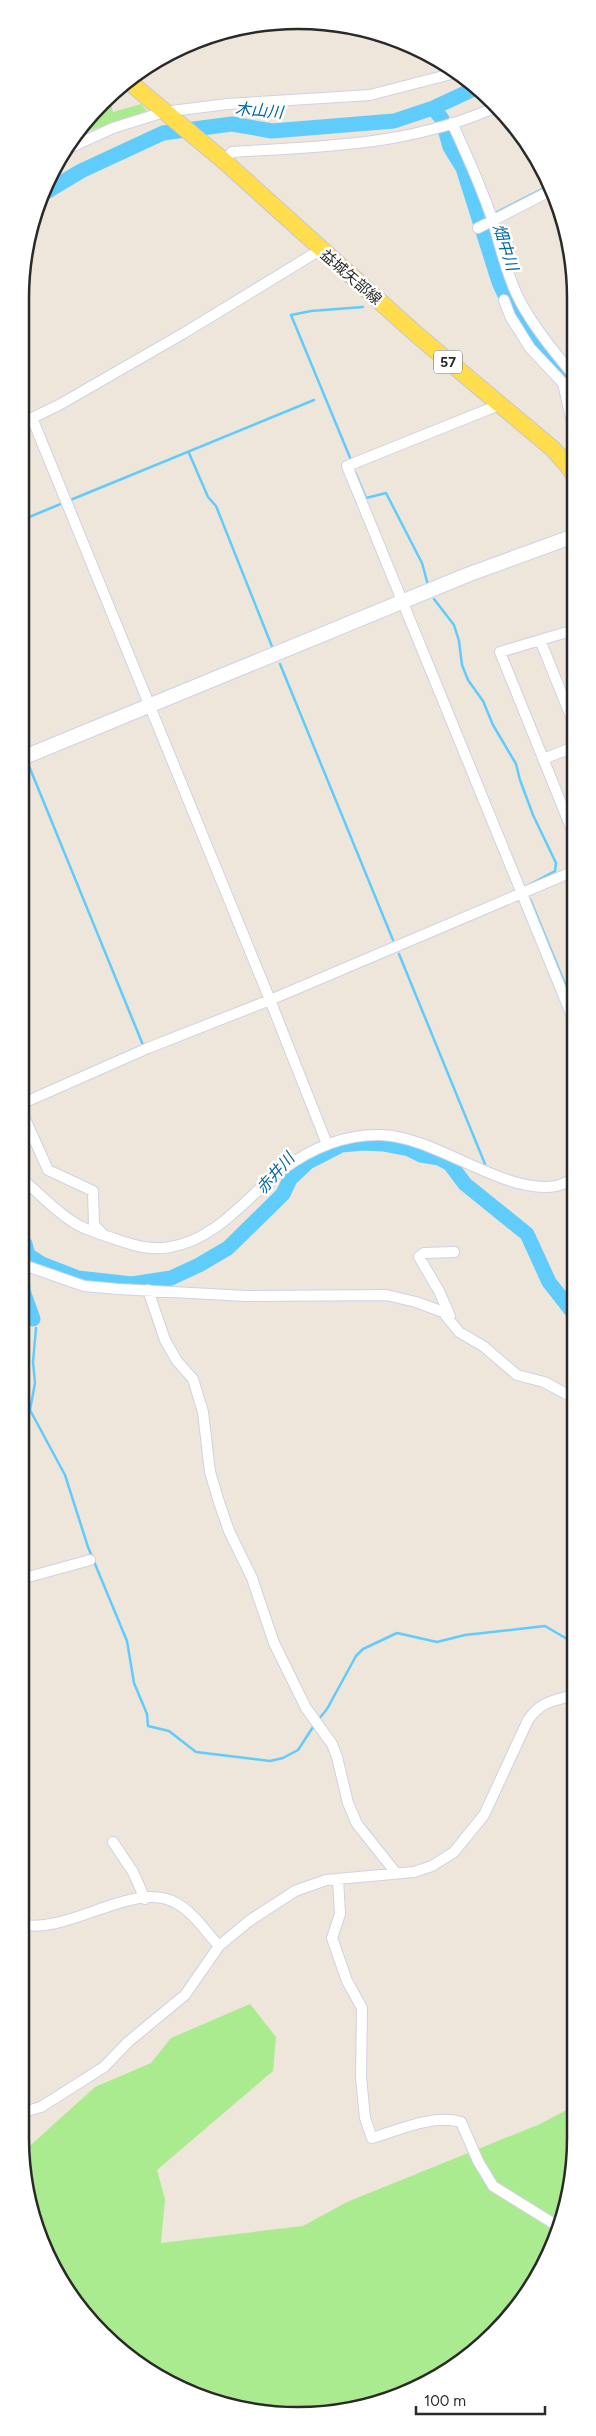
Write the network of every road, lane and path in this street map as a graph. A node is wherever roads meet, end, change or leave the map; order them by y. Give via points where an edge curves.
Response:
1 (449, 75) edge
2 (133, 85) edge
3 (489, 109) edge
4 (164, 112) junction
5 (446, 125) junction
6 (76, 145) edge
7 (224, 162) junction
8 (546, 193) edge
9 (490, 221) junction
10 (478, 228) dead end
11 (320, 250) junction
12 (504, 300) dead end
13 (567, 376) edge
14 (499, 405) junction
15 (567, 461) edge
16 (567, 539) edge
17 (404, 602) junction
18 (567, 632) edge
19 (540, 640) junction
20 (151, 705) junction
21 (567, 707) edge
22 (567, 750) edge
23 (29, 755) edge
24 (542, 759) junction
25 (567, 818) edge
26 (567, 875) edge
27 (523, 895) junction
28 (270, 1000) junction
29 (567, 1004) edge
30 (29, 1100) edge
31 (29, 1128) edge
32 (327, 1144) junction
33 (567, 1182) edge
34 (29, 1185) edge
35 (106, 1236) junction
36 (454, 1252) dead end
37 (29, 1267) edge
38 (148, 1290) junction
39 (453, 1322) junction
40 (567, 1394) edge
41 (90, 1560) dead end
42 (29, 1577) edge
43 (567, 1697) edge
44 (113, 1842) dead end
45 (396, 1872) junction
46 (338, 1879) junction
47 (145, 1899) junction
48 (29, 1926) edge
49 (219, 1946) junction
50 (29, 2110) edge
51 (554, 2222) edge

1 - 4 street via 370,95 227,104
2 - 4 main road, 益城矢部線 / 57
3 - 5 street
4 - 6 street via 113,128
4 - 7 main road, 益城矢部線 / 57
5 - 7 street via 381,142 232,152
5 - 9 street
7 - 11 main road, 益城矢部線 / 57
8 - 9 street
9 - 10 street
9 - 13 street via 519,299
11 - 14 main road, 益城矢部線 / 57
11 - 20 street via 184,333 32,418
12 - 13 street via 530,348
14 - 15 main road, 益城矢部線 / 57
14 - 17 street via 347,466
16 - 17 street
17 - 20 street
17 - 27 street
18 - 19 street
19 - 21 street
19 - 24 street via 500,652
20 - 23 street
20 - 28 street
22 - 24 street
24 - 25 street
26 - 27 street
27 - 28 street
27 - 29 street
28 - 30 street via 148,1048
28 - 32 street
31 - 35 street via 48,1170 93,1191 94,1226
32 - 33 street via 355,1135 400,1137 437,1149 482,1171 519,1182 558,1186
32 - 35 street via 284,1169 221,1223 198,1238 170,1248 150,1248
34 - 35 street via 73,1222
36 - 39 street via 419,1257
37 - 38 street via 84,1286
38 - 39 street via 246,1296 386,1295 444,1312
38 - 45 street via 165,1340 193,1379 203,1412 210,1472 229,1531 252,1578 274,1643 314,1721 332,1744 348,1803 358,1824
39 - 40 street via 459,1332 483,1346 517,1375 544,1382
41 - 42 street
43 - 45 street via 536,1708 484,1815 454,1852 432,1866 414,1872
44 - 47 street via 133,1872
45 - 46 street
46 - 49 street via 295,1891 249,1921
46 - 51 street via 340,1914 332,1938 347,1981 362,2008 361,2078 365,2118 372,2138 421,2123 450,2119 461,2122 493,2186
47 - 48 street via 98,1909 64,1923
47 - 49 street via 161,1898 175,1902
49 - 50 street via 185,1995 128,2042 104,2067 41,2107

